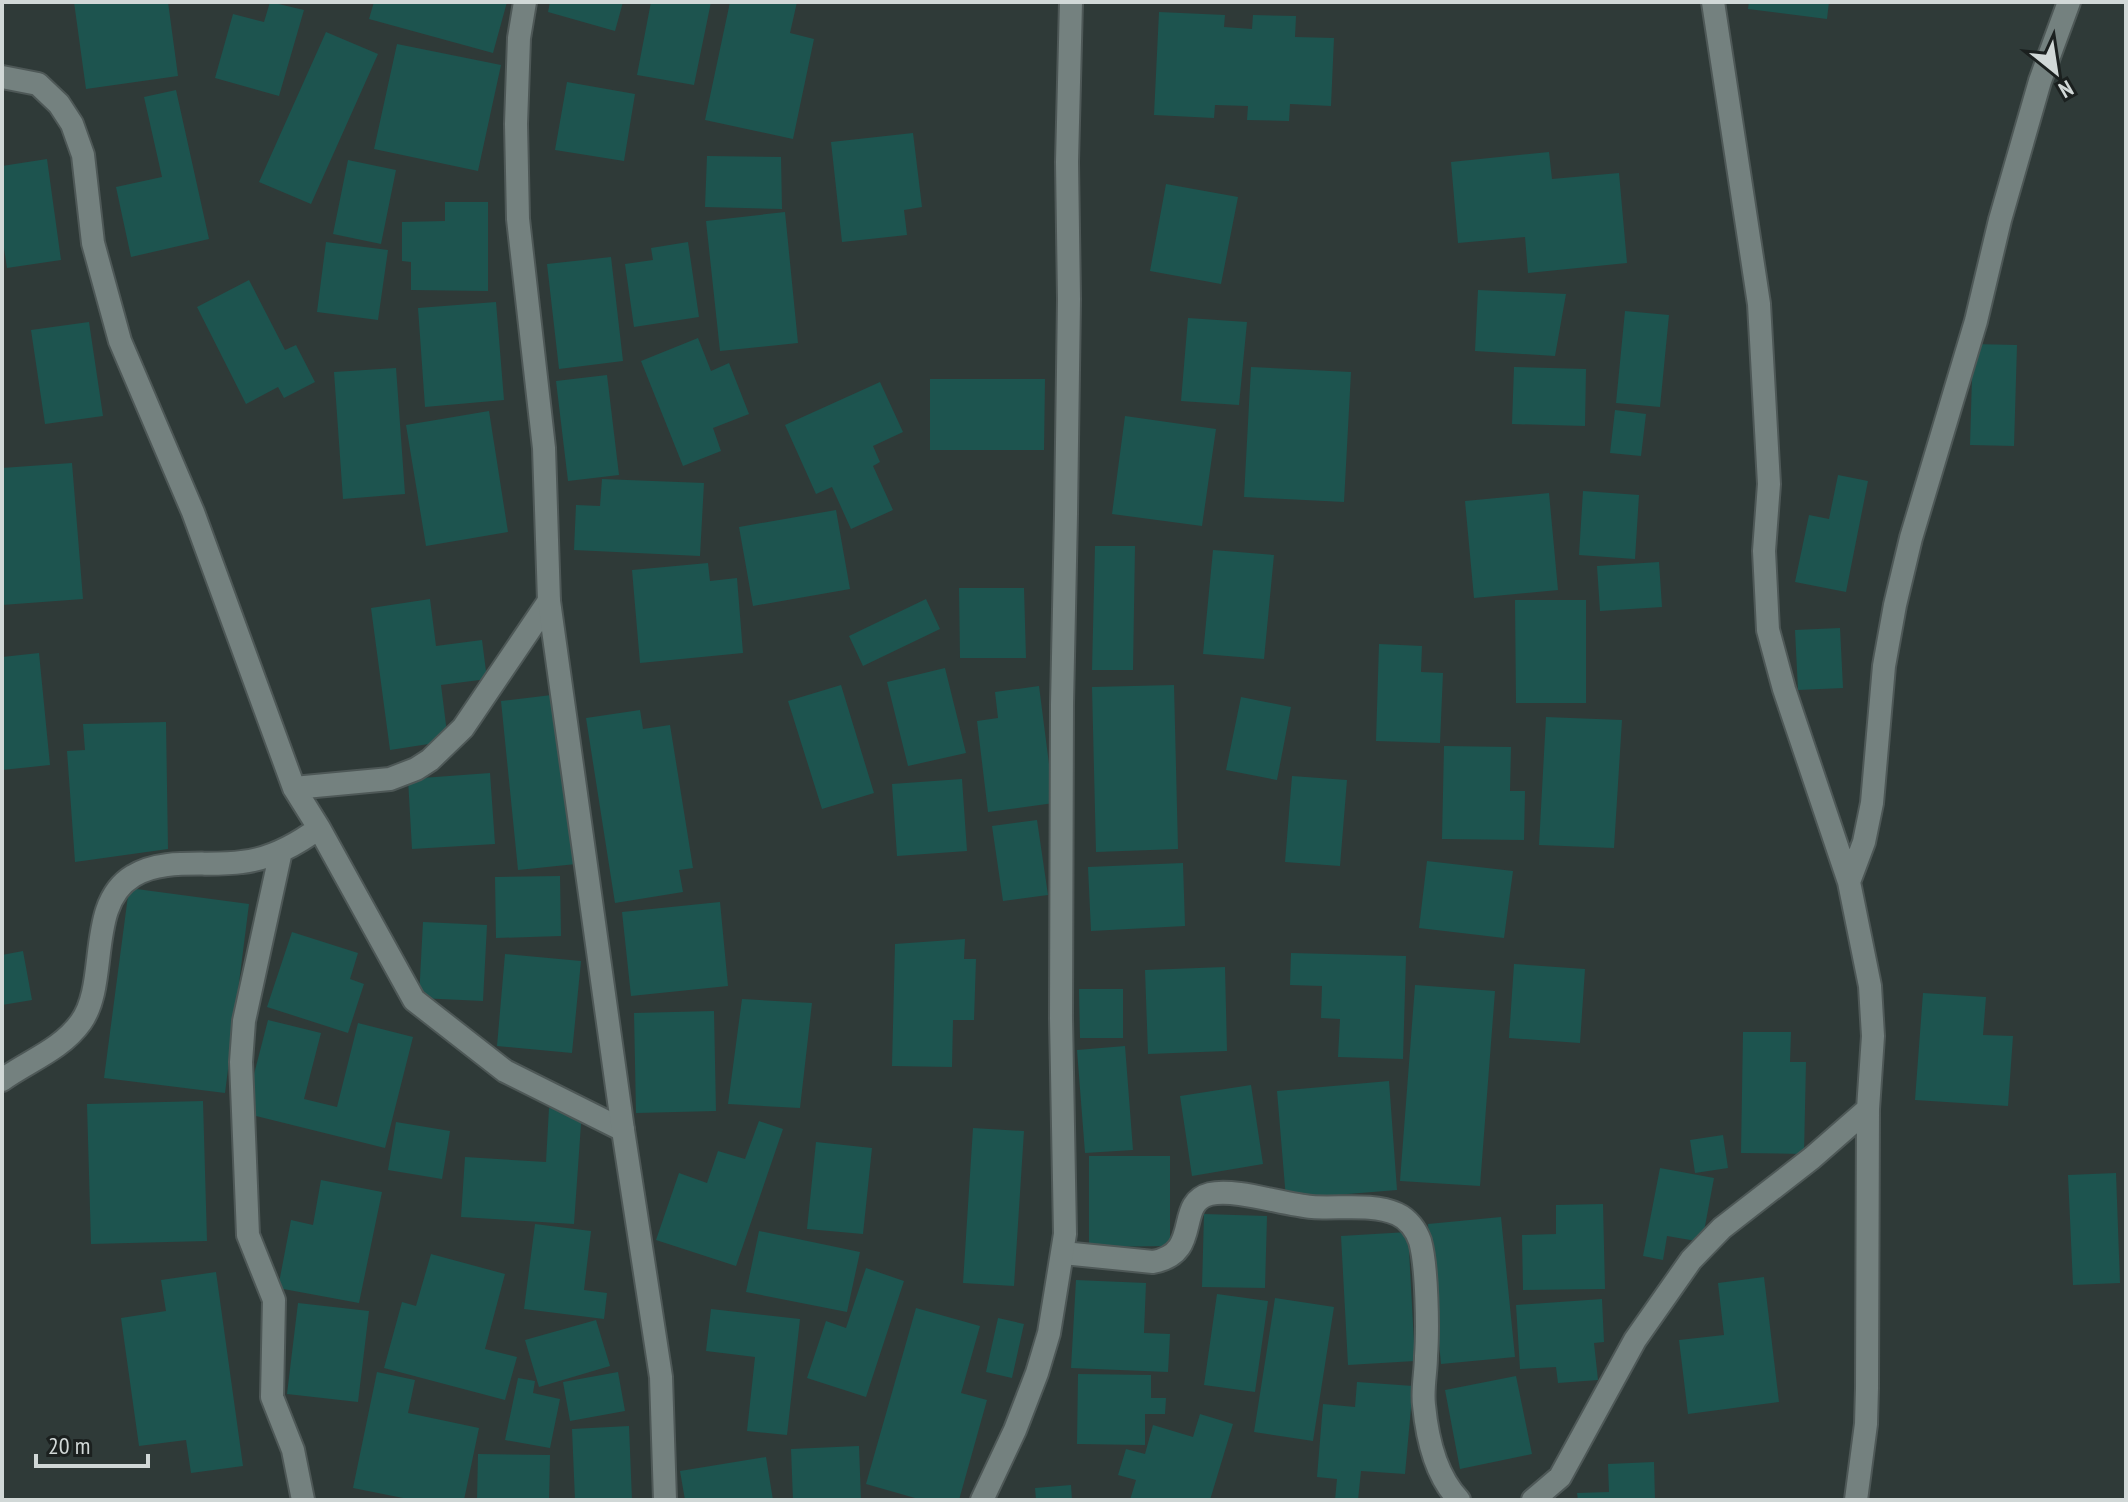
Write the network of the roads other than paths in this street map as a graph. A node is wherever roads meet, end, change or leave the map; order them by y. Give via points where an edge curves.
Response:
1 (525, 2) edge
2 (1071, 2) edge
3 (1713, 2) edge
4 (2069, 2) edge
5 (2, 77) edge
6 (549, 601) junction
7 (294, 788) junction
8 (319, 828) junction
9 (281, 851) junction
10 (1849, 882) junction
11 (2, 1080) edge
12 (1868, 1109) junction
13 (623, 1130) junction
14 (1063, 1253) junction
15 (303, 1500) edge
16 (665, 1500) edge
17 (982, 1500) edge
18 (1459, 1500) edge
19 (1533, 1500) edge
20 (1856, 1500) edge

1 - 6 street via 516,124 518,219 544,448
2 - 14 street via 1062,704
3 - 10 street via 1759,304 1769,484 1764,551 1768,630
4 - 10 street via 2032,109 1911,538 1884,666 1872,803
5 - 7 street via 38,84 72,124 83,155 93,243 120,341 193,512
6 - 7 street via 463,728 430,760 390,779
6 - 13 street
7 - 8 street
8 - 9 street
8 - 13 street via 417,1002 505,1071
9 - 11 street via 242,862 165,866 132,876 111,901 82,1021 47,1053
9 - 15 street via 244,1021 241,1062 248,1235 275,1306 272,1397 293,1450
10 - 12 street via 1870,986
12 - 19 street via 1722,1228 1691,1260 1635,1340 1560,1477
12 - 20 street via 1866,1424
13 - 16 street via 661,1377
14 - 17 street via 1037,1373
14 - 18 street via 1166,1260 1182,1243 1191,1208 1211,1194 1398,1215 1420,1239 1427,1352 1423,1403 1434,1458

